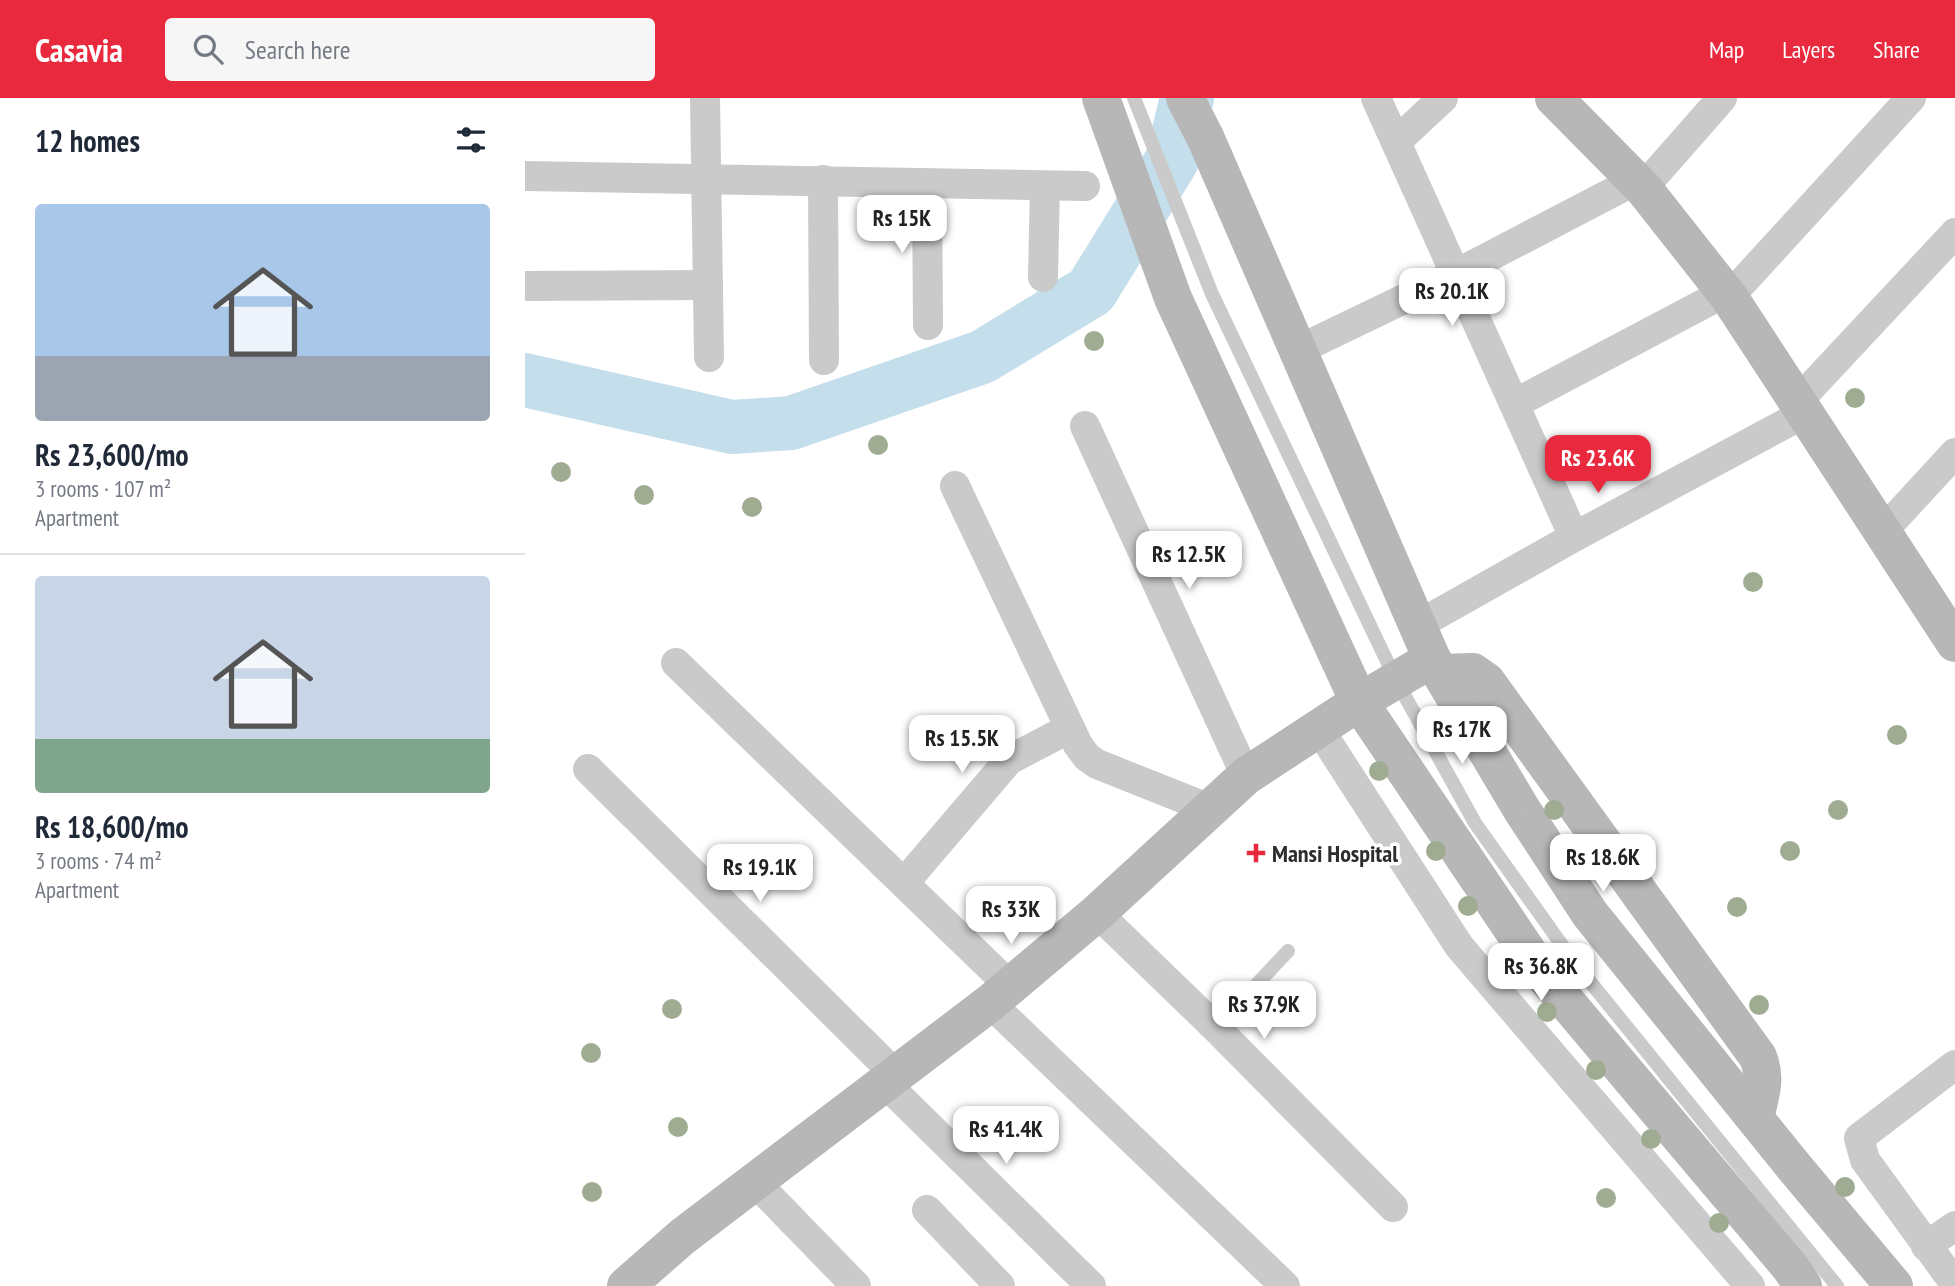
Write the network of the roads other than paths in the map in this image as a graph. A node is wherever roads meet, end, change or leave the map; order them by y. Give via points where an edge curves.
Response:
1 (705, 98) edge
2 (1185, 98) edge
3 (1376, 98) edge
4 (1443, 98) edge
5 (1554, 98) edge
6 (1722, 98) edge
7 (1911, 98) edge
8 (1114, 106) edge
9 (1397, 141) junction
10 (525, 176) edge
11 (705, 178) junction
12 (823, 180) junction
13 (927, 184) junction
14 (1639, 184) junction
15 (1045, 186) junction
16 (1085, 186) dead end
17 (1955, 233) edge
18 (1456, 274) junction
19 (1043, 277) dead end
20 (708, 285) junction
21 (525, 286) edge
22 (1728, 295) junction
23 (928, 325) dead end
24 (1298, 350) junction
25 (709, 357) dead end
26 (824, 360) dead end
27 (1514, 404) junction
28 (1801, 407) junction
29 (1085, 426) dead end
30 (1955, 453) edge
31 (955, 486) dead end
32 (1882, 532) junction
33 (1574, 537) junction
34 (1955, 643) edge
35 (1430, 652) junction
36 (676, 663) dead end
37 (1396, 680) junction
38 (1359, 702) junction
39 (1070, 728) junction
40 (1319, 729) junction
41 (588, 769) dead end
42 (1246, 776) junction
43 (1210, 809) junction
44 (904, 883) junction
45 (1097, 914) junction
46 (1288, 951) dead end
47 (1000, 994) junction
48 (1216, 1028) junction
49 (1955, 1065) edge
50 (891, 1079) junction
51 (1755, 1118) junction
52 (755, 1182) junction
53 (1393, 1207) dead end
54 (927, 1210) dead end
55 (1955, 1226) edge
56 (1926, 1246) junction
57 (1796, 1283) edge
58 (1955, 1284) edge
59 (626, 1286) edge
60 (856, 1286) edge
61 (1000, 1286) edge
62 (1091, 1286) edge
63 (1285, 1286) edge
64 (1750, 1286) edge
65 (1837, 1286) edge
66 (1894, 1286) edge

1 - 11 street
2 - 24 main road
3 - 9 street
4 - 9 street
5 - 14 main road
6 - 14 street
7 - 22 street
8 - 37 lane via 1173,192 1212,294
8 - 38 main road via 1173,298
9 - 18 street
10 - 11 street
11 - 12 street
11 - 20 street
12 - 13 street
12 - 26 street
13 - 15 street
13 - 23 street
14 - 18 street
14 - 22 main road
15 - 16 street
15 - 19 street
17 - 28 street
18 - 24 street
18 - 27 street
20 - 21 street
20 - 25 street
22 - 27 street
22 - 28 main road
24 - 35 main road
27 - 33 street
28 - 32 main road
28 - 33 street
29 - 42 street
30 - 32 street
31 - 39 street
32 - 34 main road
33 - 35 street
35 - 37 main road
35 - 51 main road via 1522,810 1590,914
35 - 51 main road via 1486,681 1758,1057 1764,1081
36 - 44 street
37 - 38 main road
37 - 65 lane via 1475,823 1537,912
38 - 40 main road
38 - 57 main road via 1542,973
39 - 43 street via 1097,764
39 - 44 street via 1009,760
40 - 42 main road
40 - 64 street via 1459,946
41 - 50 street
42 - 43 main road
43 - 45 main road
44 - 47 street
45 - 47 main road
45 - 48 street
46 - 48 lane
47 - 50 main road
47 - 63 street
48 - 53 street
49 - 56 street via 1859,1138 1865,1160
50 - 52 main road
50 - 62 street
51 - 66 main road
52 - 59 main road
52 - 60 street
54 - 61 street
55 - 56 street
56 - 58 street

